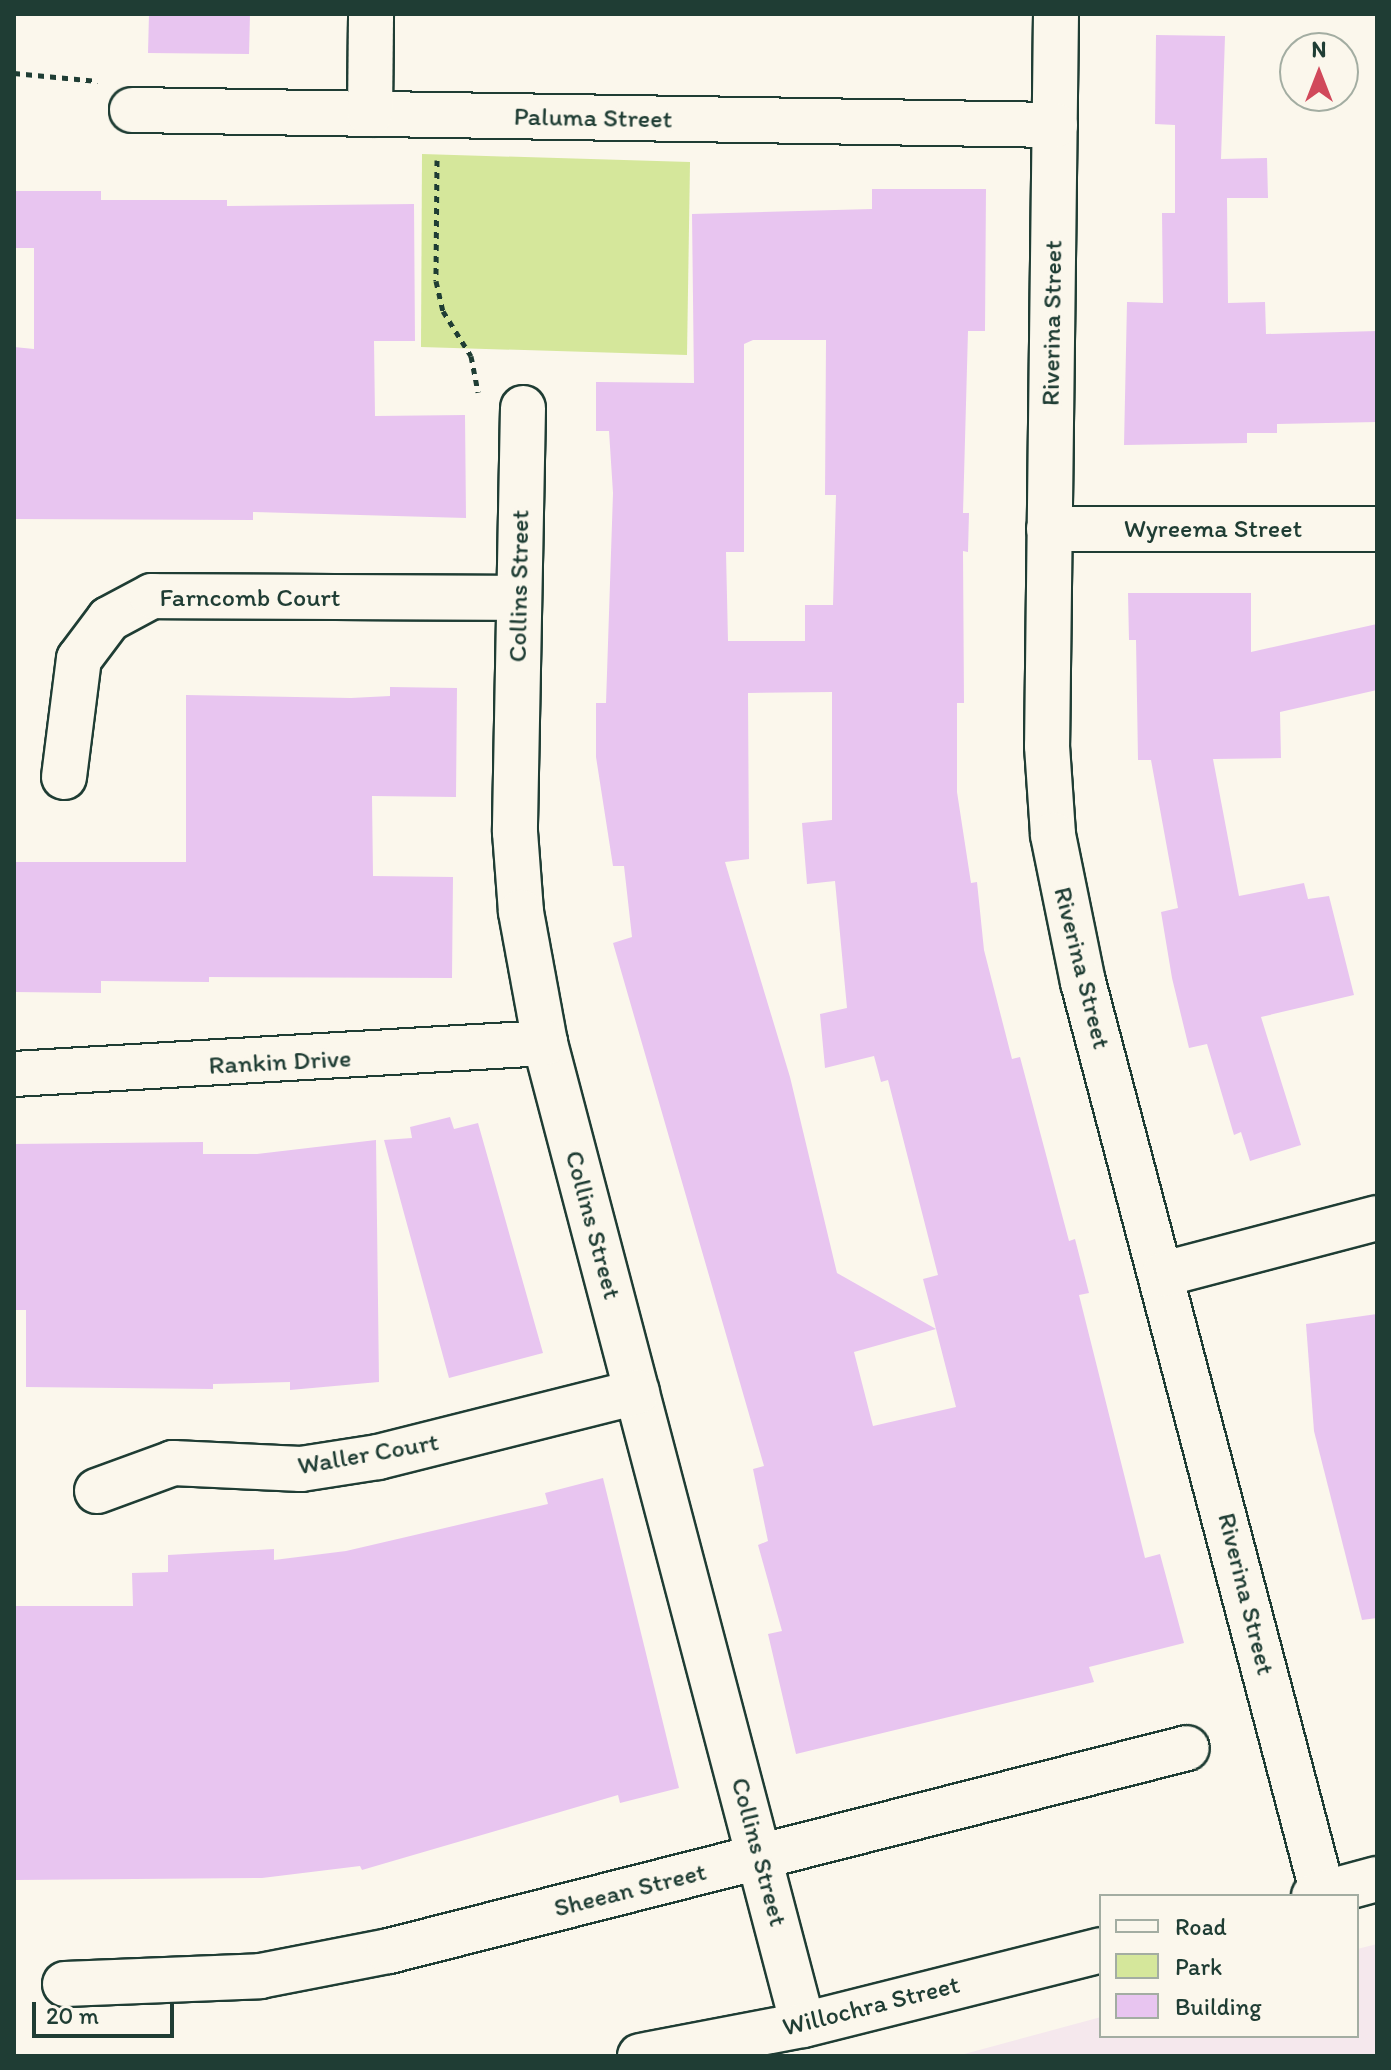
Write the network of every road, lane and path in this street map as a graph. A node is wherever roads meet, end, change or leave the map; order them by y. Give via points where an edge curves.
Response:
1 (371, 14) edge
2 (1056, 14) edge
3 (14, 73) edge
4 (132, 110) joint
5 (370, 114) junction
6 (438, 115) junction
7 (1055, 125) junction
8 (523, 408) joint
9 (1049, 529) junction
10 (1377, 529) edge
11 (518, 598) junction
12 (64, 777) dead end
13 (545, 1043) junction
14 (14, 1074) edge
15 (1377, 1218) edge
16 (1164, 1274) junction
17 (637, 1392) junction
18 (97, 1491) dead end
19 (1187, 1748) dead end
20 (761, 1856) junction
21 (1377, 1879) edge
22 (1318, 1894) edge
23 (1322, 1894) edge
24 (1099, 1951) edge
25 (65, 1984) dead end
26 (803, 2025) junction
27 (640, 2056) edge

1 - 5 street
2 - 7 street, Riverina Street
3 - 4 path via 92,76
4 - 5 street, Paluma Street
5 - 6 street, Paluma Street
6 - 7 street, Paluma Street
6 - 8 path via 434,233 443,311 471,356 481,397
7 - 9 street, Riverina Street
8 - 11 street, Collins Street
9 - 10 street, Wyreema Street
9 - 16 street, Riverina Street via 1053,835 1076,953
11 - 12 street, Farncomb Court via 152,596 109,619 79,659
11 - 13 street, Collins Street via 515,832 521,912
13 - 14 street, Rankin Drive
13 - 17 street, Collins Street
15 - 16 street
16 - 22 street, Riverina Street
17 - 18 street, Waller Court via 378,1457 301,1469 173,1463
17 - 20 street, Collins Street
19 - 20 street, Sheean Street
20 - 25 street, Sheean Street via 389,1951 260,1976
20 - 26 street, Collins Street
21 - 23 street
24 - 26 street, Willochra Street
26 - 27 street, Willochra Street

